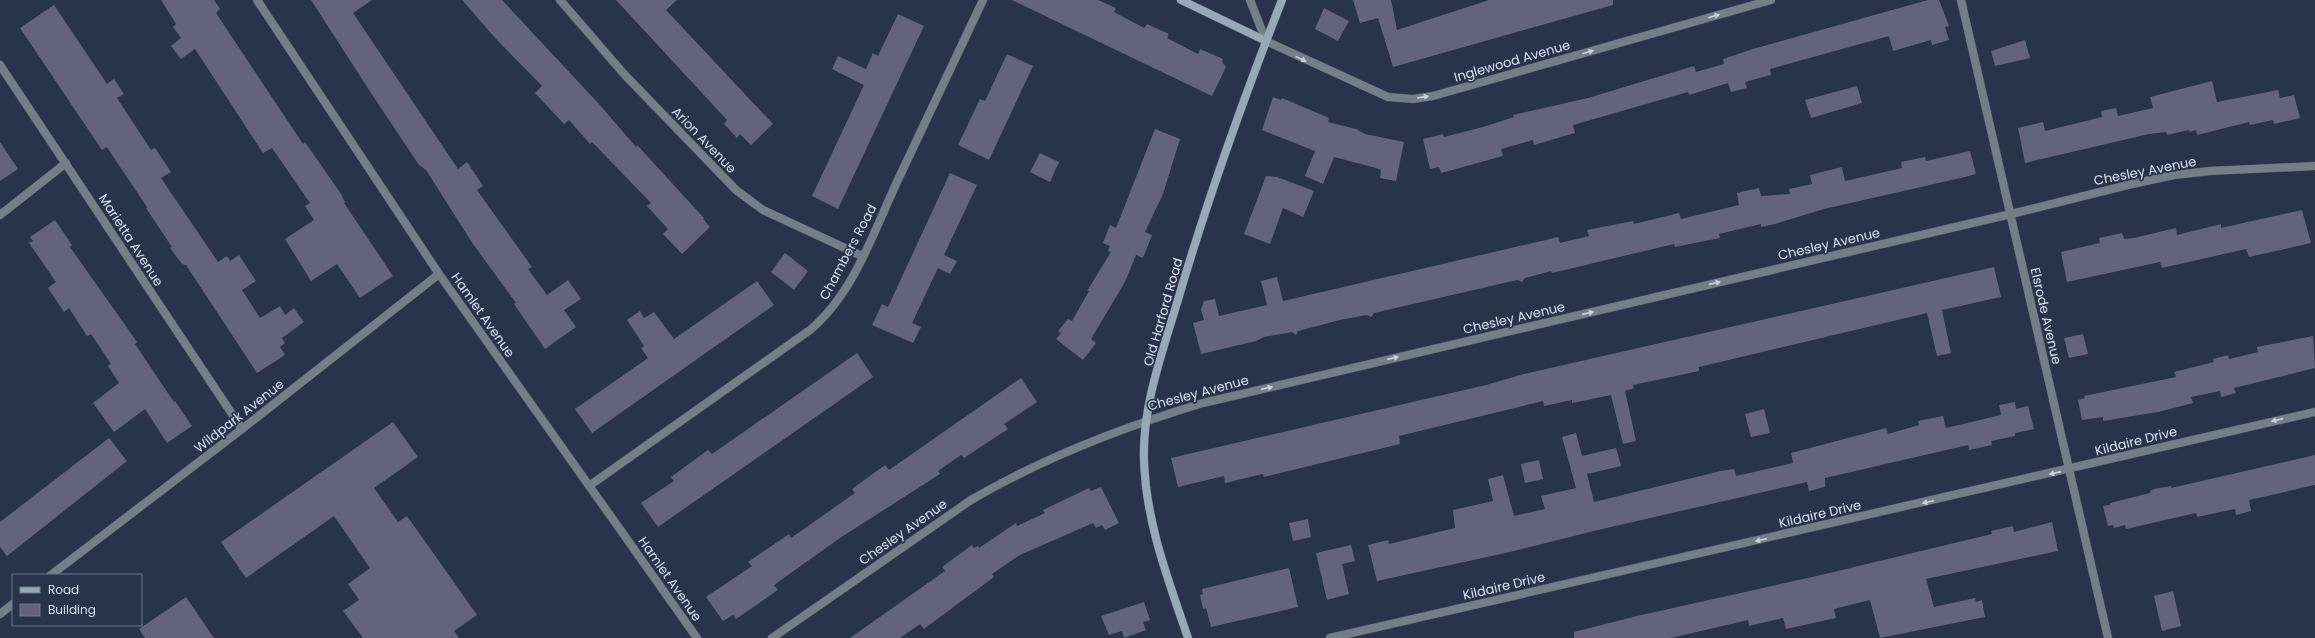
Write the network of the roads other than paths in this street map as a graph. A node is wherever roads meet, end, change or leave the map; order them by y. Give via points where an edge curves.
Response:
1 (257, 0) edge
2 (560, 0) edge
3 (983, 0) edge
4 (1181, 0) edge
5 (1250, 0) edge
6 (1282, 0) edge
7 (1771, 0) edge
8 (1961, 0) edge
9 (1266, 41) junction
10 (0, 65) edge
11 (66, 163) junction
12 (2315, 166) edge
13 (2011, 214) junction
14 (0, 215) edge
15 (862, 256) junction
16 (440, 274) junction
17 (2315, 412) edge
18 (1148, 419) junction
19 (242, 430) junction
20 (2069, 469) junction
21 (589, 486) junction
22 (52, 574) edge
23 (12, 605) edge
24 (0, 614) edge
25 (697, 638) edge
26 (772, 638) edge
27 (1188, 638) edge
28 (1330, 638) edge
29 (2108, 638) edge

1 - 16 street, Hamlet Avenue
2 - 15 street, Arion Avenue via 624,74 736,190 763,210
3 - 15 street, Chambers Road
4 - 9 street
5 - 9 street
6 - 9 street, Old Harford Road
9 -> 7 street, Inglewood Avenue via 1388,97 1413,99 1433,96
8 - 13 street, Elsrode Avenue
9 - 18 street, Old Harford Road via 1201,222 1171,323
10 - 11 street, Marietta Avenue
11 - 14 street
11 - 19 street, Marietta Avenue
12 - 13 street, Chesley Avenue via 2174,175
18 -> 13 street, Chesley Avenue via 1203,403
13 - 20 street, Elsrode Avenue
15 - 21 street, Chambers Road via 839,299 825,317 810,330
16 - 19 street, Wildpark Avenue
16 - 21 street, Hamlet Avenue
17 -> 20 street, Kildaire Drive
18 - 26 street, Chesley Avenue via 995,486 940,521
18 - 27 street, Old Harford Road via 1144,459 1152,528
19 - 22 street, Wildpark Avenue
20 -> 28 street, Kildaire Drive
20 - 29 street, Elsrode Avenue
21 - 25 street, Hamlet Avenue
23 - 24 street

